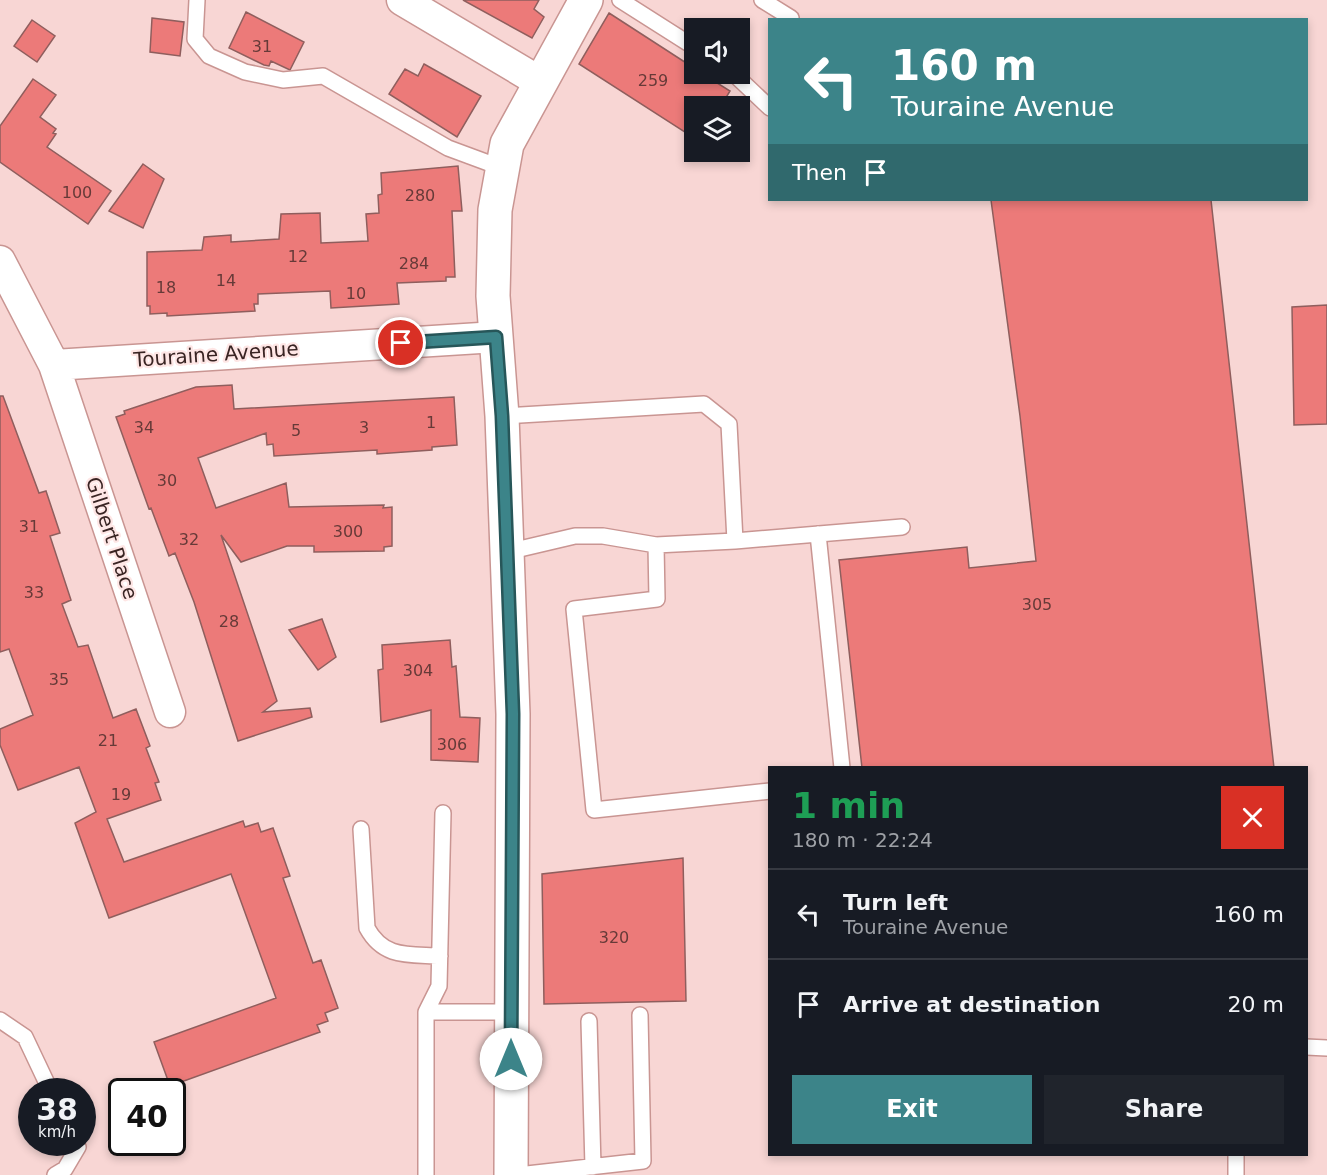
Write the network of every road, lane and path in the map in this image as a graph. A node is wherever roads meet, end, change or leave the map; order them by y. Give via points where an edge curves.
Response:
1 (197, 0) edge
2 (402, 0) edge
3 (586, 0) edge
4 (620, 0) edge
5 (762, 0) edge
6 (791, 18) dead end
7 (684, 40) edge
8 (540, 82) junction
9 (745, 84) edge
10 (768, 106) edge
11 (502, 168) junction
12 (0, 261) edge
13 (496, 337) junction
14 (54, 365) junction
15 (502, 416) junction
16 (902, 527) dead end
17 (818, 534) junction
18 (735, 541) junction
19 (656, 545) junction
20 (507, 552) junction
21 (170, 712) dead end
22 (842, 766) edge
23 (768, 791) edge
24 (443, 813) dead end
25 (361, 829) dead end
26 (440, 956) junction
27 (426, 1012) junction
28 (511, 1012) junction
29 (640, 1015) dead end
30 (0, 1020) edge
31 (589, 1021) dead end
32 (1308, 1047) edge
33 (1327, 1048) edge
34 (44, 1078) edge
35 (73, 1156) edge
36 (1236, 1156) edge
37 (593, 1167) junction
38 (55, 1175) edge
39 (426, 1175) edge
40 (511, 1175) edge
41 (518, 1175) edge
42 (1236, 1175) edge

1 - 11 lane via 195,39 209,56 245,72 284,80 323,76 448,148
2 - 8 street
3 - 8 street
4 - 7 lane
5 - 6 lane
8 - 11 street via 507,144
9 - 10 lane
11 - 13 street via 495,210
12 - 14 street
13 - 14 street, Touraine Avenue
13 - 15 street
14 - 21 street, Gilbert Place
15 - 18 lane via 704,404 729,424
15 - 20 street
16 - 17 lane
17 - 18 lane
17 - 22 lane
18 - 19 lane
19 - 20 lane via 603,536 575,536
19 - 23 lane via 657,599 574,609 594,810
20 - 28 street via 513,714
24 - 26 lane
25 - 26 lane via 367,928 375,943 392,952
26 - 27 lane via 439,986
27 - 28 lane
27 - 39 lane
28 - 40 street
29 - 37 lane via 643,1161
30 - 34 lane via 25,1037
31 - 37 lane
32 - 33 lane
35 - 38 lane via 65,1169
36 - 42 lane
37 - 41 lane

